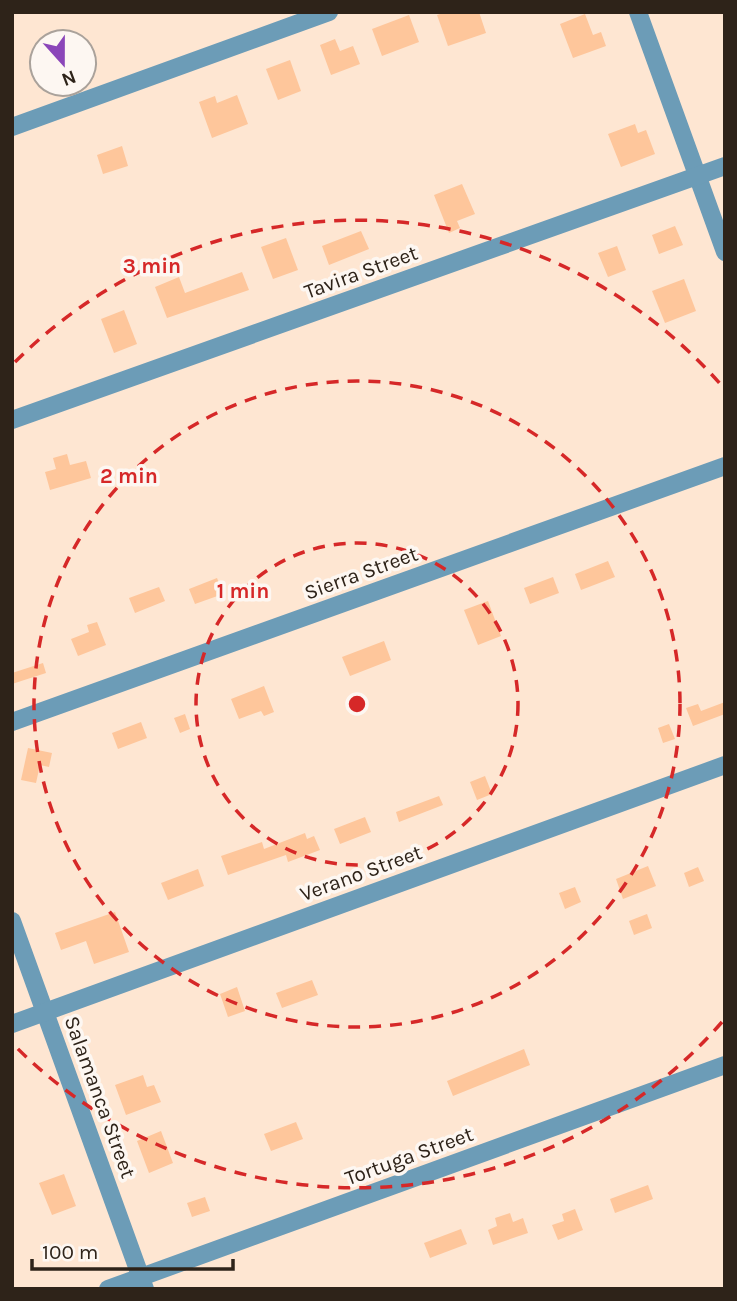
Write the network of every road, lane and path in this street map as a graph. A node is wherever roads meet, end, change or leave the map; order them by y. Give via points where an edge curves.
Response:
1 (328, 12) edge
2 (638, 12) edge
3 (12, 127) edge
4 (725, 166) edge
5 (698, 176) junction
6 (725, 252) edge
7 (12, 420) edge
8 (725, 466) edge
9 (12, 722) edge
10 (725, 765) edge
11 (12, 920) edge
12 (45, 1012) junction
13 (12, 1024) edge
14 (725, 1065) edge
15 (142, 1283) edge
16 (108, 1289) edge

1 - 3 street
2 - 5 street
4 - 5 street, Tavira Street
5 - 6 street
5 - 7 street, Tavira Street
8 - 9 street, Sierra Street
10 - 12 street, Verano Street
11 - 12 street, Salamanca Street
12 - 13 street, Verano Street
12 - 15 street, Salamanca Street
14 - 15 street, Tortuga Street
15 - 16 street, Tortuga Street

